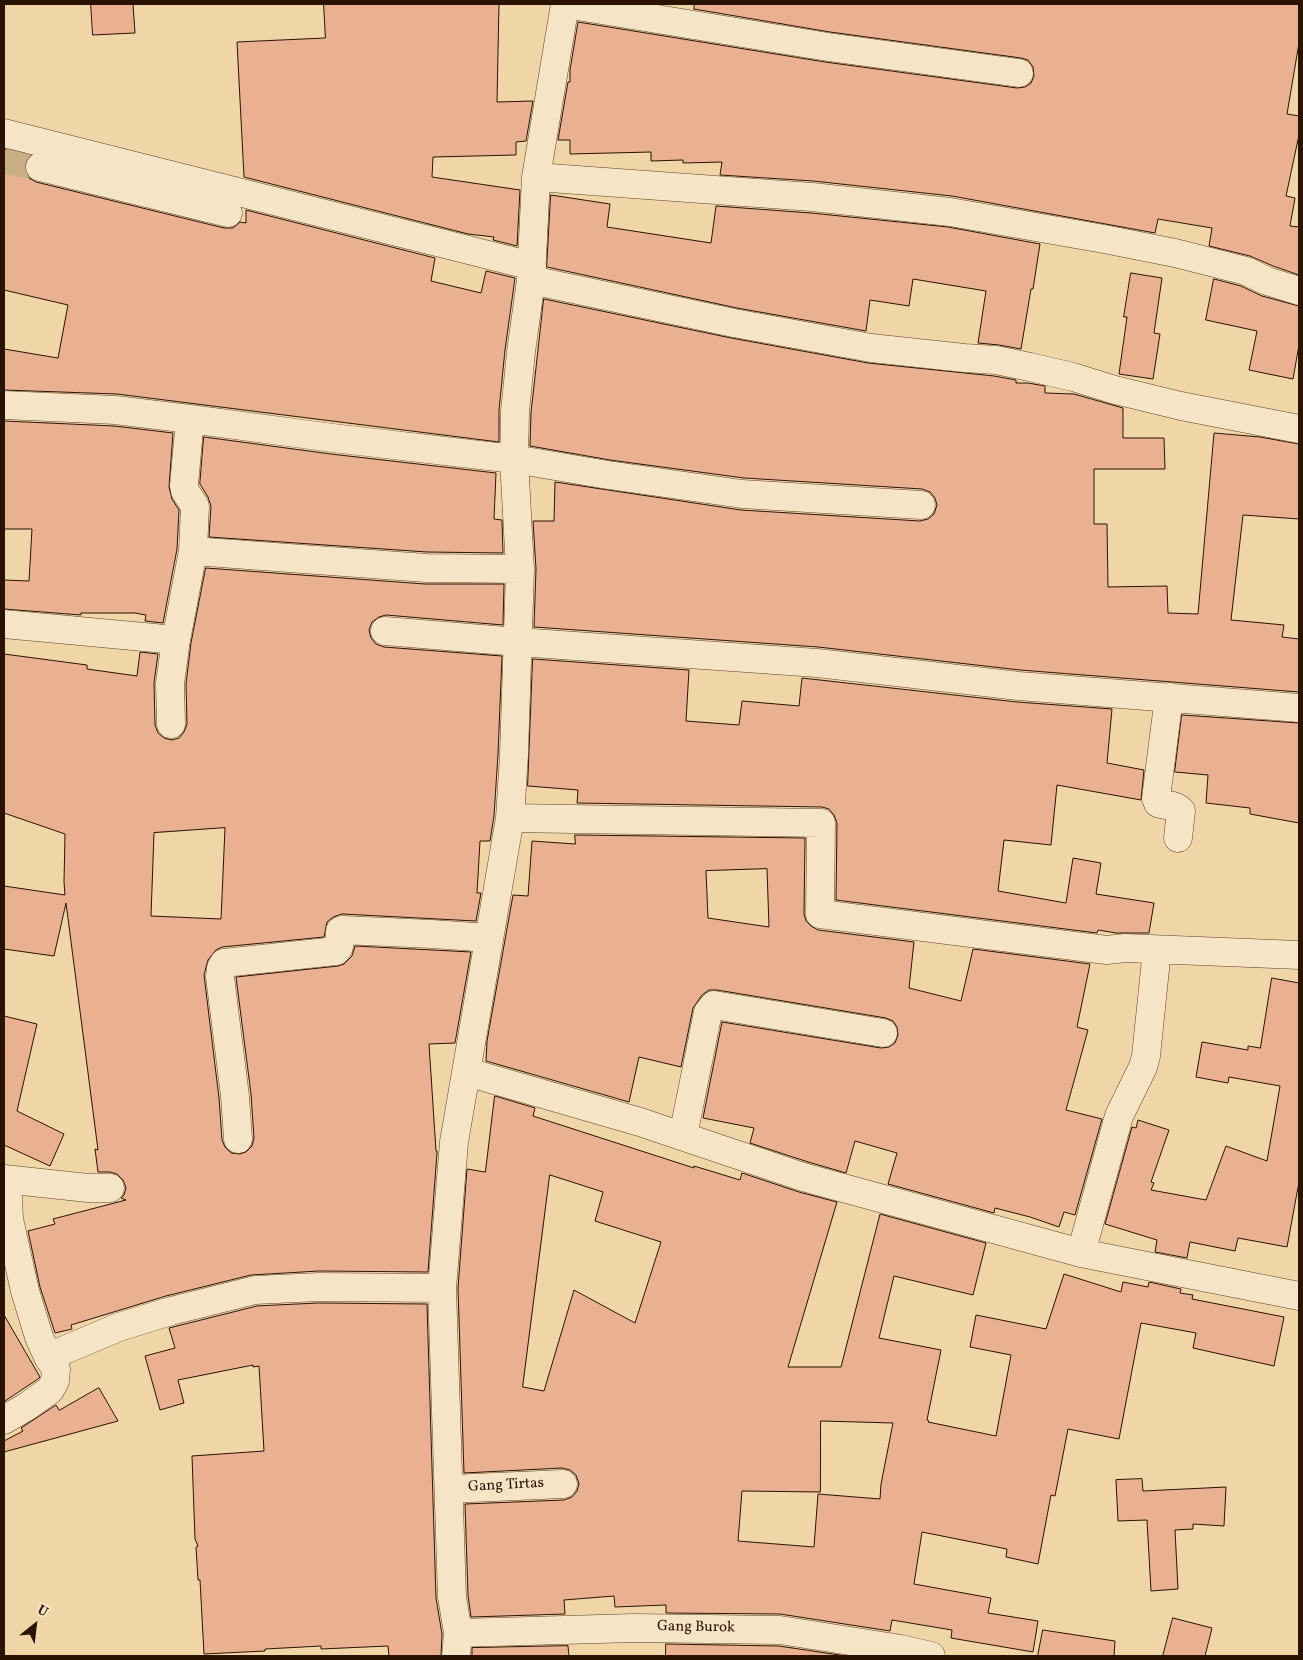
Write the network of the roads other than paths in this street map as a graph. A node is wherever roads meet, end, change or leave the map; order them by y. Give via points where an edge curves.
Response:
1 (565, 4) edge
2 (1019, 73) dead end
3 (4, 133) edge
4 (40, 167) tunnel mouth
5 (536, 177) junction
6 (228, 213) dead end
7 (531, 273) junction
8 (1299, 290) edge
9 (4, 405) edge
10 (190, 418) junction
11 (1299, 429) edge
12 (514, 458) junction
13 (920, 506) dead end
14 (193, 551) junction
15 (520, 569) junction
16 (4, 624) edge
17 (385, 631) dead end
18 (176, 640) junction
19 (518, 642) junction
20 (1169, 698) junction
21 (1299, 708) edge
22 (171, 724) dead end
23 (510, 818) junction
24 (1178, 838) dead end
25 (490, 938) junction
26 (1157, 950) junction
27 (1299, 955) edge
28 (883, 1033) dead end
29 (467, 1072) junction
30 (683, 1136) junction
31 (238, 1139) dead end
32 (5, 1179) edge
33 (110, 1188) dead end
34 (1080, 1253) junction
35 (442, 1288) junction
36 (1299, 1296) edge
37 (48, 1357) junction
38 (4, 1420) edge
39 (564, 1484) dead end
40 (449, 1489) junction
41 (457, 1645) edge
42 (931, 1656) edge

1 - 2 street via 828,47
1 - 5 street
3 - 7 street
4 - 6 street
5 - 7 street
5 - 8 street via 812,197 950,212 1175,253 1239,269
7 - 11 street via 734,323 871,348 996,360 1181,406
7 - 12 street via 520,352
9 - 10 street via 115,410
10 - 12 street
10 - 14 street via 184,485 195,506
12 - 13 street via 742,494
12 - 15 street
14 - 15 street via 426,568
14 - 18 street
15 - 19 street
16 - 18 street
17 - 19 street
18 - 22 street via 170,682
19 - 20 street via 817,663 1019,686
19 - 23 street
20 - 21 street
20 - 24 street via 1156,798 1161,805 1175,805 1181,810
23 - 25 street
23 - 26 street via 821,824 820,914 1090,948
25 - 29 street
25 - 31 street via 340,930 336,951 224,963 220,977
26 - 27 street
26 - 34 street via 1146,1056 1120,1116
28 - 30 street via 714,1005 708,1012
29 - 30 street
29 - 35 street via 454,1142
30 - 34 street via 803,1177
32 - 33 street
32 - 37 street via 9,1218 25,1291
34 - 36 street
35 - 37 street via 255,1290 171,1310 119,1327
35 - 40 street
37 - 38 street via 56,1369 50,1390
39 - 40 street, Gang Tirtas
40 - 41 street via 452,1597
41 - 42 street, Gang Burok via 634,1628 780,1630

